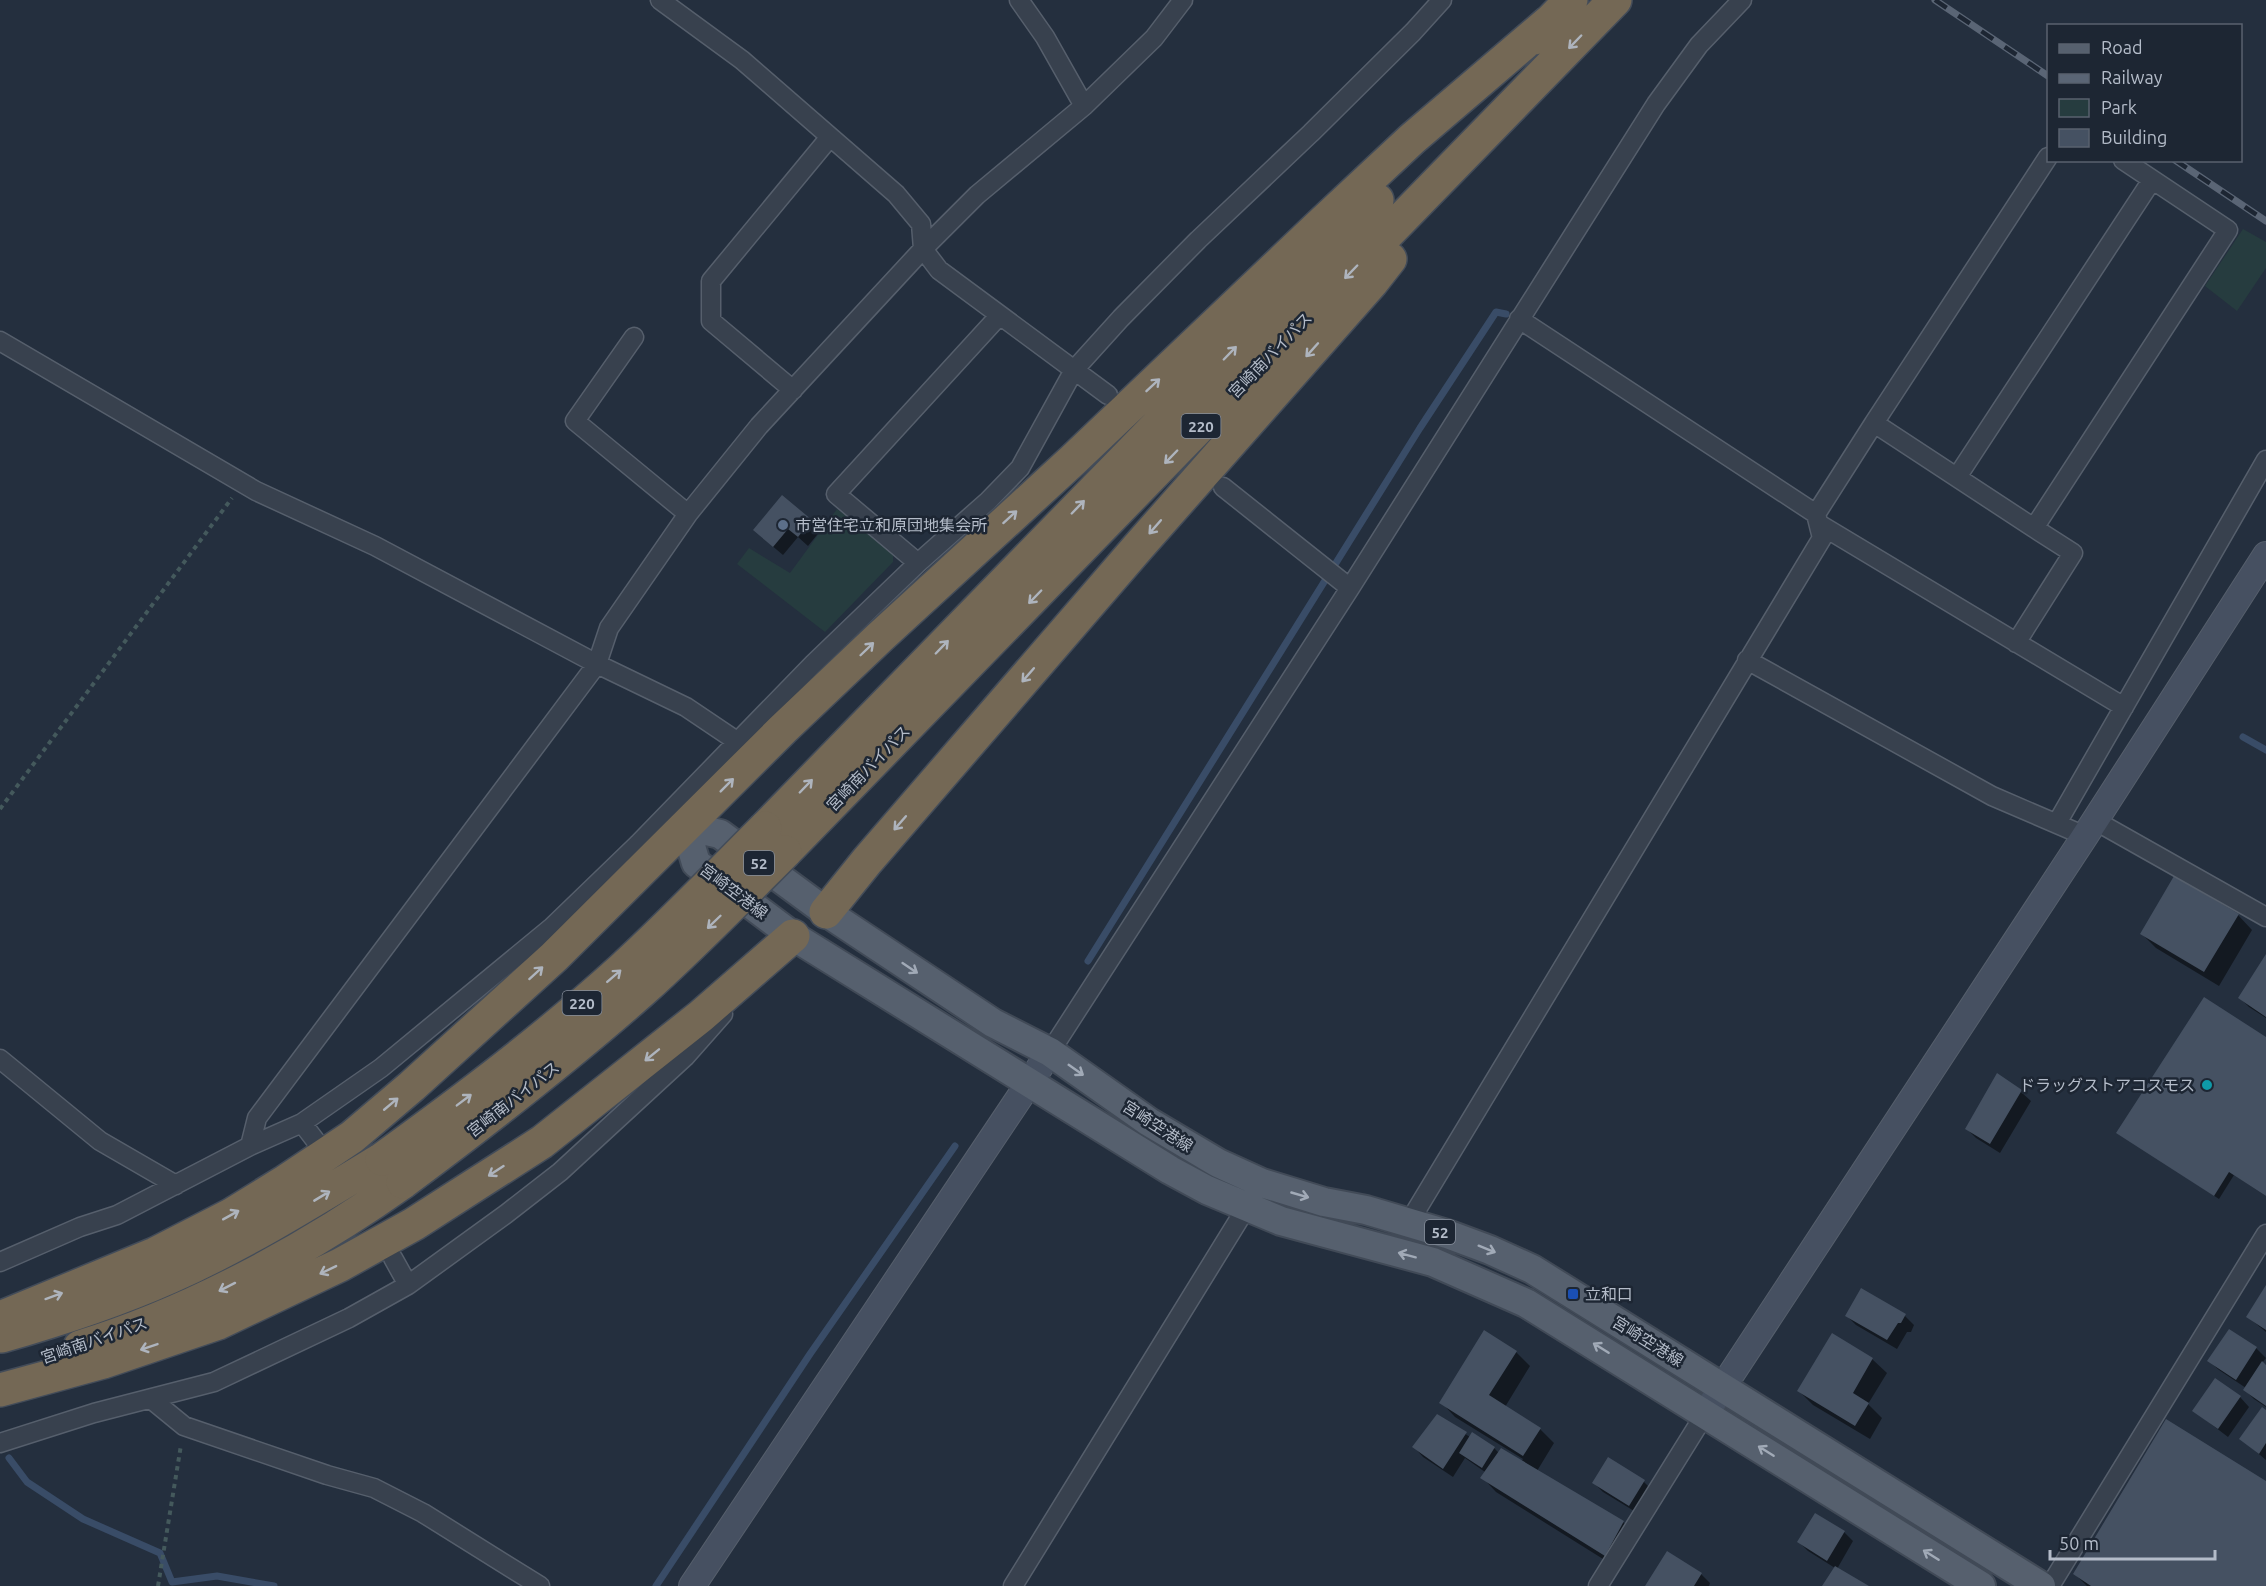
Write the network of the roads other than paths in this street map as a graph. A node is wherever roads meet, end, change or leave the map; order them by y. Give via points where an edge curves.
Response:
1 (660, 0) edge
2 (1019, 0) edge
3 (1183, 0) edge
4 (1442, 0) edge
5 (1615, 0) edge
6 (1742, 0) edge
7 (1560, 11) edge
8 (1084, 106) junction
9 (1494, 125) junction
10 (830, 137) junction
11 (2047, 160) edge
12 (2126, 162) edge
13 (2152, 180) junction
14 (923, 249) junction
15 (999, 316) junction
16 (1519, 319) junction
17 (634, 337) dead end
18 (0, 341) edge
19 (1074, 370) junction
20 (793, 390) junction
21 (1108, 395) dead end
22 (1874, 423) junction
23 (2266, 460) edge
24 (1957, 477) junction
25 (1224, 487) dead end
26 (688, 514) junction
27 (1818, 519) junction
28 (2034, 528) junction
29 (2266, 555) edge
30 (918, 563) junction
31 (1350, 588) junction
32 (2016, 643) junction
33 (1748, 660) junction
34 (597, 664) junction
35 (2124, 707) junction
36 (738, 742) junction
37 (2057, 823) junction
38 (686, 826) junction
39 (2089, 828) junction
40 (775, 840) junction
41 (826, 912) junction
42 (2266, 917) edge
43 (793, 936) junction
44 (871, 941) junction
45 (849, 970) junction
46 (1050, 1052) junction
47 (0, 1059) edge
48 (1030, 1082) junction
49 (302, 1123) junction
50 (318, 1144) dead end
51 (250, 1146) junction
52 (393, 1170) junction
53 (176, 1185) junction
54 (1254, 1195) junction
55 (1408, 1224) junction
56 (2266, 1234) edge
57 (393, 1258) dead end
58 (0, 1262) edge
59 (408, 1285) junction
60 (0, 1318) edge
61 (0, 1337) edge
62 (0, 1371) edge
63 (1724, 1388) junction
64 (0, 1390) edge
65 (151, 1399) junction
66 (1705, 1414) junction
67 (0, 1443) edge
68 (540, 1586) edge
69 (692, 1586) edge
70 (1013, 1586) edge
71 (1598, 1586) edge
72 (1981, 1586) edge
73 (2041, 1586) edge
74 (2050, 1586) edge

1 - 10 street via 742,60
2 - 8 street
3 - 8 street via 1154,38
4 - 19 street via 1190,248
5 -> 9 highway, 宮崎南バイパス / 220
6 - 16 street via 1699,45 1656,104
38 -> 7 highway via 872,644 1082,452 1328,218
40 -> 7 highway, 宮崎南バイパス / 220 via 1234,349
8 - 14 street via 977,195
9 -> 40 highway, 宮崎南バイパス / 220
9 -> 41 highway, 220 via 1372,282 1131,555
10 - 14 street via 896,194 921,224
10 - 20 street via 711,281 711,321
11 - 22 street
12 - 13 street
13 - 24 street
13 - 28 street via 2228,230
14 - 15 street via 939,270
14 - 20 street
15 - 19 street
15 - 30 street via 836,494
16 - 27 street
16 - 31 street
17 - 26 street via 575,421
18 - 34 street via 243,483 375,546
19 - 21 street
19 - 30 street via 1020,468
20 - 26 street
22 - 24 street
22 - 27 street
23 - 35 street
24 - 28 street
25 - 31 street
26 - 34 street via 609,628
27 - 32 street
27 - 33 street via 1822,538
28 - 32 street via 2073,553
29 - 39 street
30 - 36 street
31 - 46 street
32 - 35 street
33 - 37 street via 1992,796
33 - 55 street
34 - 36 street via 686,707
34 - 51 street via 257,1118
35 - 37 street
36 - 49 street via 552,927 381,1068
37 - 39 street
38 - 41 main road, 宮崎空港線 / 52 via 720,834
38 - 43 main road, 宮崎空港線 / 52 via 696,863
60 -> 38 highway via 155,1254 231,1215 351,1137 554,957
39 - 42 street
39 - 63 street
40 - 52 highway, 宮崎南バイパス / 220, bridge via 467,1098
41 - 44 main road, 宮崎空港線 / 52
43 - 45 main road, 宮崎空港線 / 52
43 - 59 street via 685,1057 560,1172
43 -> 64 highway via 701,1016 542,1142 414,1224 218,1323 103,1362
44 - 45 main road
44 -> 46 main road, 宮崎空港線 / 52 via 993,1023
45 - 48 main road, 宮崎空港線 / 52
46 - 48 street
46 -> 54 main road, 宮崎空港線 / 52 via 1178,1140 1218,1162
47 - 53 street via 100,1141
48 - 54 main road, 宮崎空港線 / 52 via 1207,1190
48 - 69 street
49 - 50 street
49 - 51 street
51 - 53 street
61 -> 52 highway, 宮崎南バイパス / 220 via 170,1277
52 -> 62 highway, 宮崎南バイパス / 220 via 355,1216 236,1282 184,1308 87,1345
53 - 58 street via 117,1215
54 -> 55 main road, 宮崎空港線 / 52 via 1324,1202
66 -> 54 main road, 宮崎空港線 / 52 via 1526,1303 1433,1262 1281,1221
54 - 70 street
55 -> 63 main road, 宮崎空港線 / 52 via 1447,1234 1532,1269
56 - 74 street
57 - 59 street
59 - 65 street via 235,1373
63 - 66 street
63 - 73 main road, 宮崎空港線 / 52
65 - 67 street
65 - 68 street via 184,1425 374,1488 423,1513
66 - 71 street
72 -> 66 main road, 宮崎空港線 / 52

